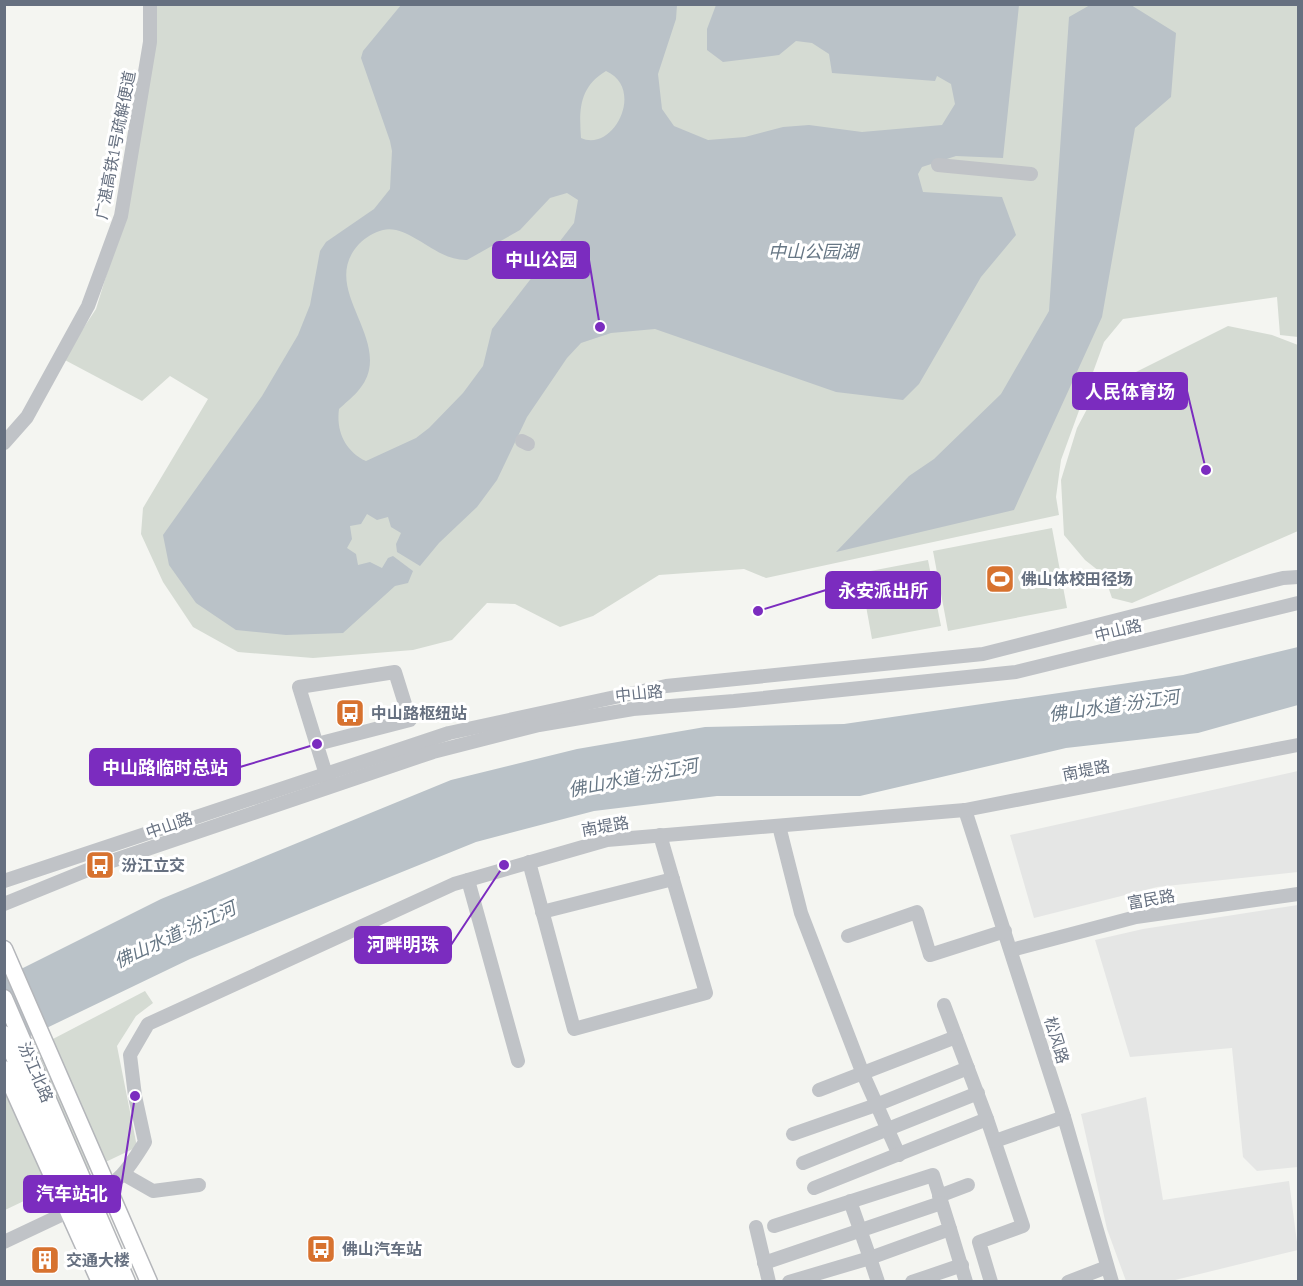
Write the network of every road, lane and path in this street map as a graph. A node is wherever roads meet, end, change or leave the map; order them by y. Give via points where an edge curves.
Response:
1 (150, 4) edge
2 (938, 165) dead end
3 (1031, 174) dead end
4 (4, 443) edge
5 (1299, 576) edge
6 (1299, 603) edge
7 (317, 744) junction
8 (1299, 745) edge
9 (326, 774) junction
10 (330, 788) junction
11 (965, 810) junction
12 (779, 826) junction
13 (660, 835) junction
14 (529, 862) junction
15 (673, 879) junction
16 (468, 880) junction
17 (4, 881) edge
18 (1299, 894) edge
19 (4, 904) edge
20 (542, 912) junction
21 (1005, 931) junction
22 (848, 936) dead end
23 (4, 950) edge
24 (1011, 950) junction
25 (4, 998) edge
26 (944, 1005) dead end
27 (4, 1034) edge
28 (957, 1037) junction
29 (518, 1061) dead end
30 (968, 1068) junction
31 (4, 1070) edge
32 (863, 1074) junction
33 (819, 1090) dead end
34 (978, 1093) junction
35 (876, 1105) junction
36 (1064, 1117) junction
37 (987, 1119) junction
38 (887, 1129) junction
39 (793, 1134) dead end
40 (995, 1141) junction
41 (57, 1154) junction
42 (899, 1155) junction
43 (803, 1163) dead end
44 (125, 1174) junction
45 (199, 1185) dead end
46 (968, 1185) dead end
47 (814, 1188) dead end
48 (108, 1189) junction
49 (940, 1200) junction
50 (850, 1201) junction
51 (80, 1204) junction
52 (774, 1226) dead end
53 (756, 1227) dead end
54 (950, 1229) junction
55 (861, 1230) junction
56 (4, 1242) edge
57 (870, 1258) junction
58 (764, 1263) junction
59 (962, 1265) junction
60 (1107, 1267) junction
61 (100, 1281) edge
62 (113, 1281) edge
63 (127, 1281) edge
64 (149, 1281) edge
65 (769, 1281) edge
66 (789, 1281) edge
67 (878, 1281) edge
68 (912, 1281) edge
69 (966, 1281) edge
70 (991, 1281) edge
71 (1068, 1281) edge
72 (1112, 1281) edge

1 - 4 street, 广湛高铁1号疏解便道 via 150,42 121,216 88,306 27,417
2 - 3 street
5 - 9 street, 中山路 via 983,654 666,686 449,733
6 - 10 street, 中山路 via 1016,672 633,709 538,725 434,752
7 - 7 street via 411,720 394,672 299,687
7 - 9 street
8 - 11 street, 南堤路
9 - 10 street
9 - 17 street, 中山路
10 - 19 street, 中山路 via 100,865
11 - 12 street, 南堤路
11 - 21 street, 松风路
12 - 13 street, 南堤路
12 - 32 street via 801,913
13 - 14 street, 南堤路 via 607,840
13 - 15 street
14 - 16 street, 南堤路
14 - 20 street
15 - 20 street
15 - 20 street via 706,993 574,1029
16 - 29 street
16 - 44 street, 南堤路 via 148,1024 130,1055 146,1142
18 - 24 street, 富民路 via 1136,917
21 - 22 street via 930,955 917,912
21 - 24 street, 松风路
23 - 48 main road
24 - 36 street, 松风路
25 - 41 main road, 汾江北路
26 - 28 street
27 - 41 main road, 汾江北路
28 - 30 street
28 - 32 street
30 - 34 street
30 - 35 street
31 - 41 main road
32 - 33 street
32 - 35 street
34 - 37 street
34 - 38 street
35 - 38 street
35 - 39 street
36 - 40 street
36 - 60 street, 松风路
37 - 40 street
37 - 42 street
38 - 42 street
38 - 43 street
40 - 70 street via 1023,1226 979,1242
41 - 51 main road
41 - 51 main road
42 - 47 street
44 - 45 street via 153,1191
44 - 48 street, 南堤路
46 - 49 street
48 - 51 street, 南堤路
48 - 64 main road
49 - 50 street via 933,1175
49 - 54 street
49 - 55 street
50 - 52 street
50 - 55 street
51 - 56 street, 南堤路
51 - 61 main road
51 - 62 main road
51 - 63 main road
53 - 58 street
54 - 57 street
54 - 59 street
55 - 57 street
55 - 58 street
57 - 66 street
57 - 67 street
58 - 65 street
59 - 68 street
59 - 69 street
60 - 71 street
60 - 72 street, 松风路

